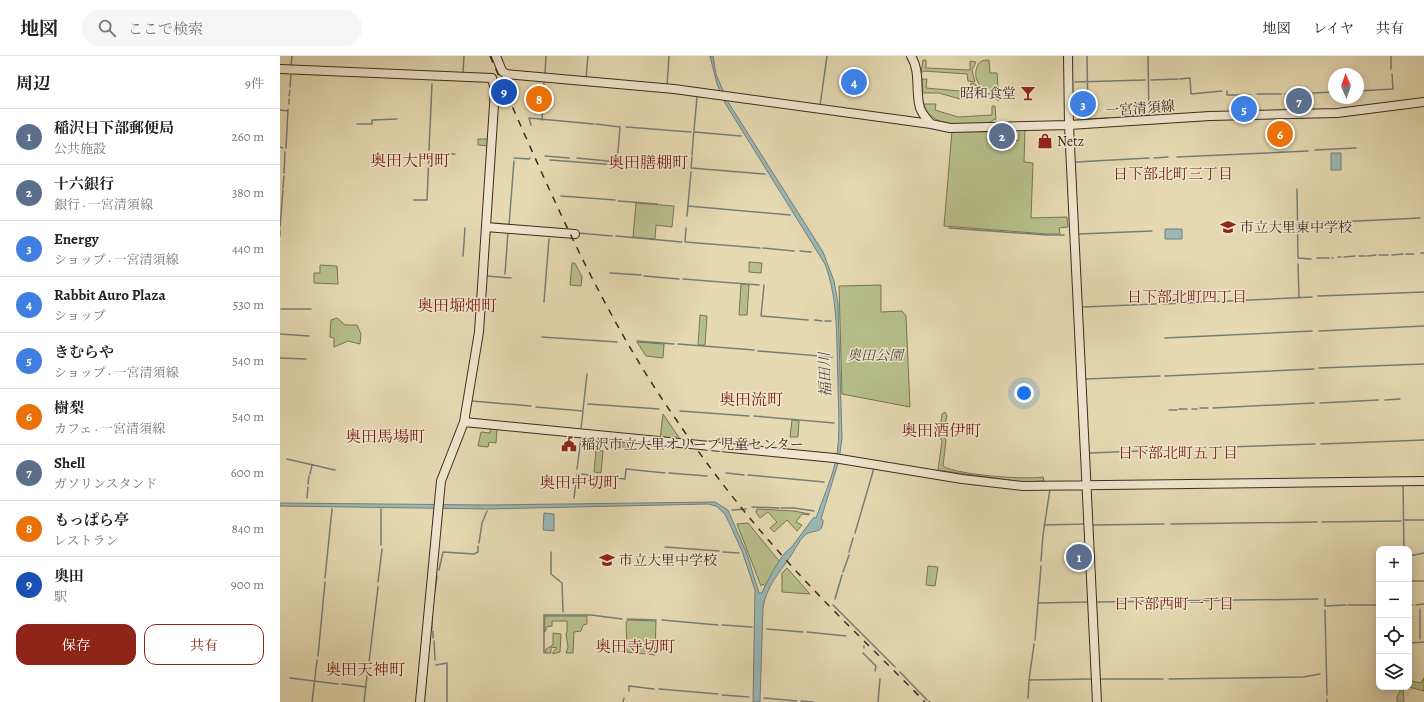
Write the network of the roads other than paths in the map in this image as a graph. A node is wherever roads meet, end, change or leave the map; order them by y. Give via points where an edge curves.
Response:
1 (496, 56) edge
2 (911, 56) edge
3 (1068, 56) edge
4 (280, 69) edge
5 (1424, 102) edge
6 (931, 124) junction
7 (1069, 125) junction
8 (486, 227) junction
9 (575, 234) dead end
10 (464, 422) junction
11 (1424, 482) edge
12 (1088, 486) junction
13 (420, 702) edge
14 (1097, 702) edge

1 - 6 street, 一宮清須線 via 502,71 506,74 671,89
2 - 6 street via 918,73 921,109
3 - 7 street
4 - 8 street via 492,78 496,100
5 - 7 street, 一宮清須線 via 1337,113 1210,116
6 - 7 street, 一宮清須線 via 950,128
7 - 12 street
8 - 9 street
8 - 10 street via 479,332
10 - 12 street via 838,458 962,479 1023,486
10 - 13 street via 444,472
11 - 12 street
12 - 14 street

